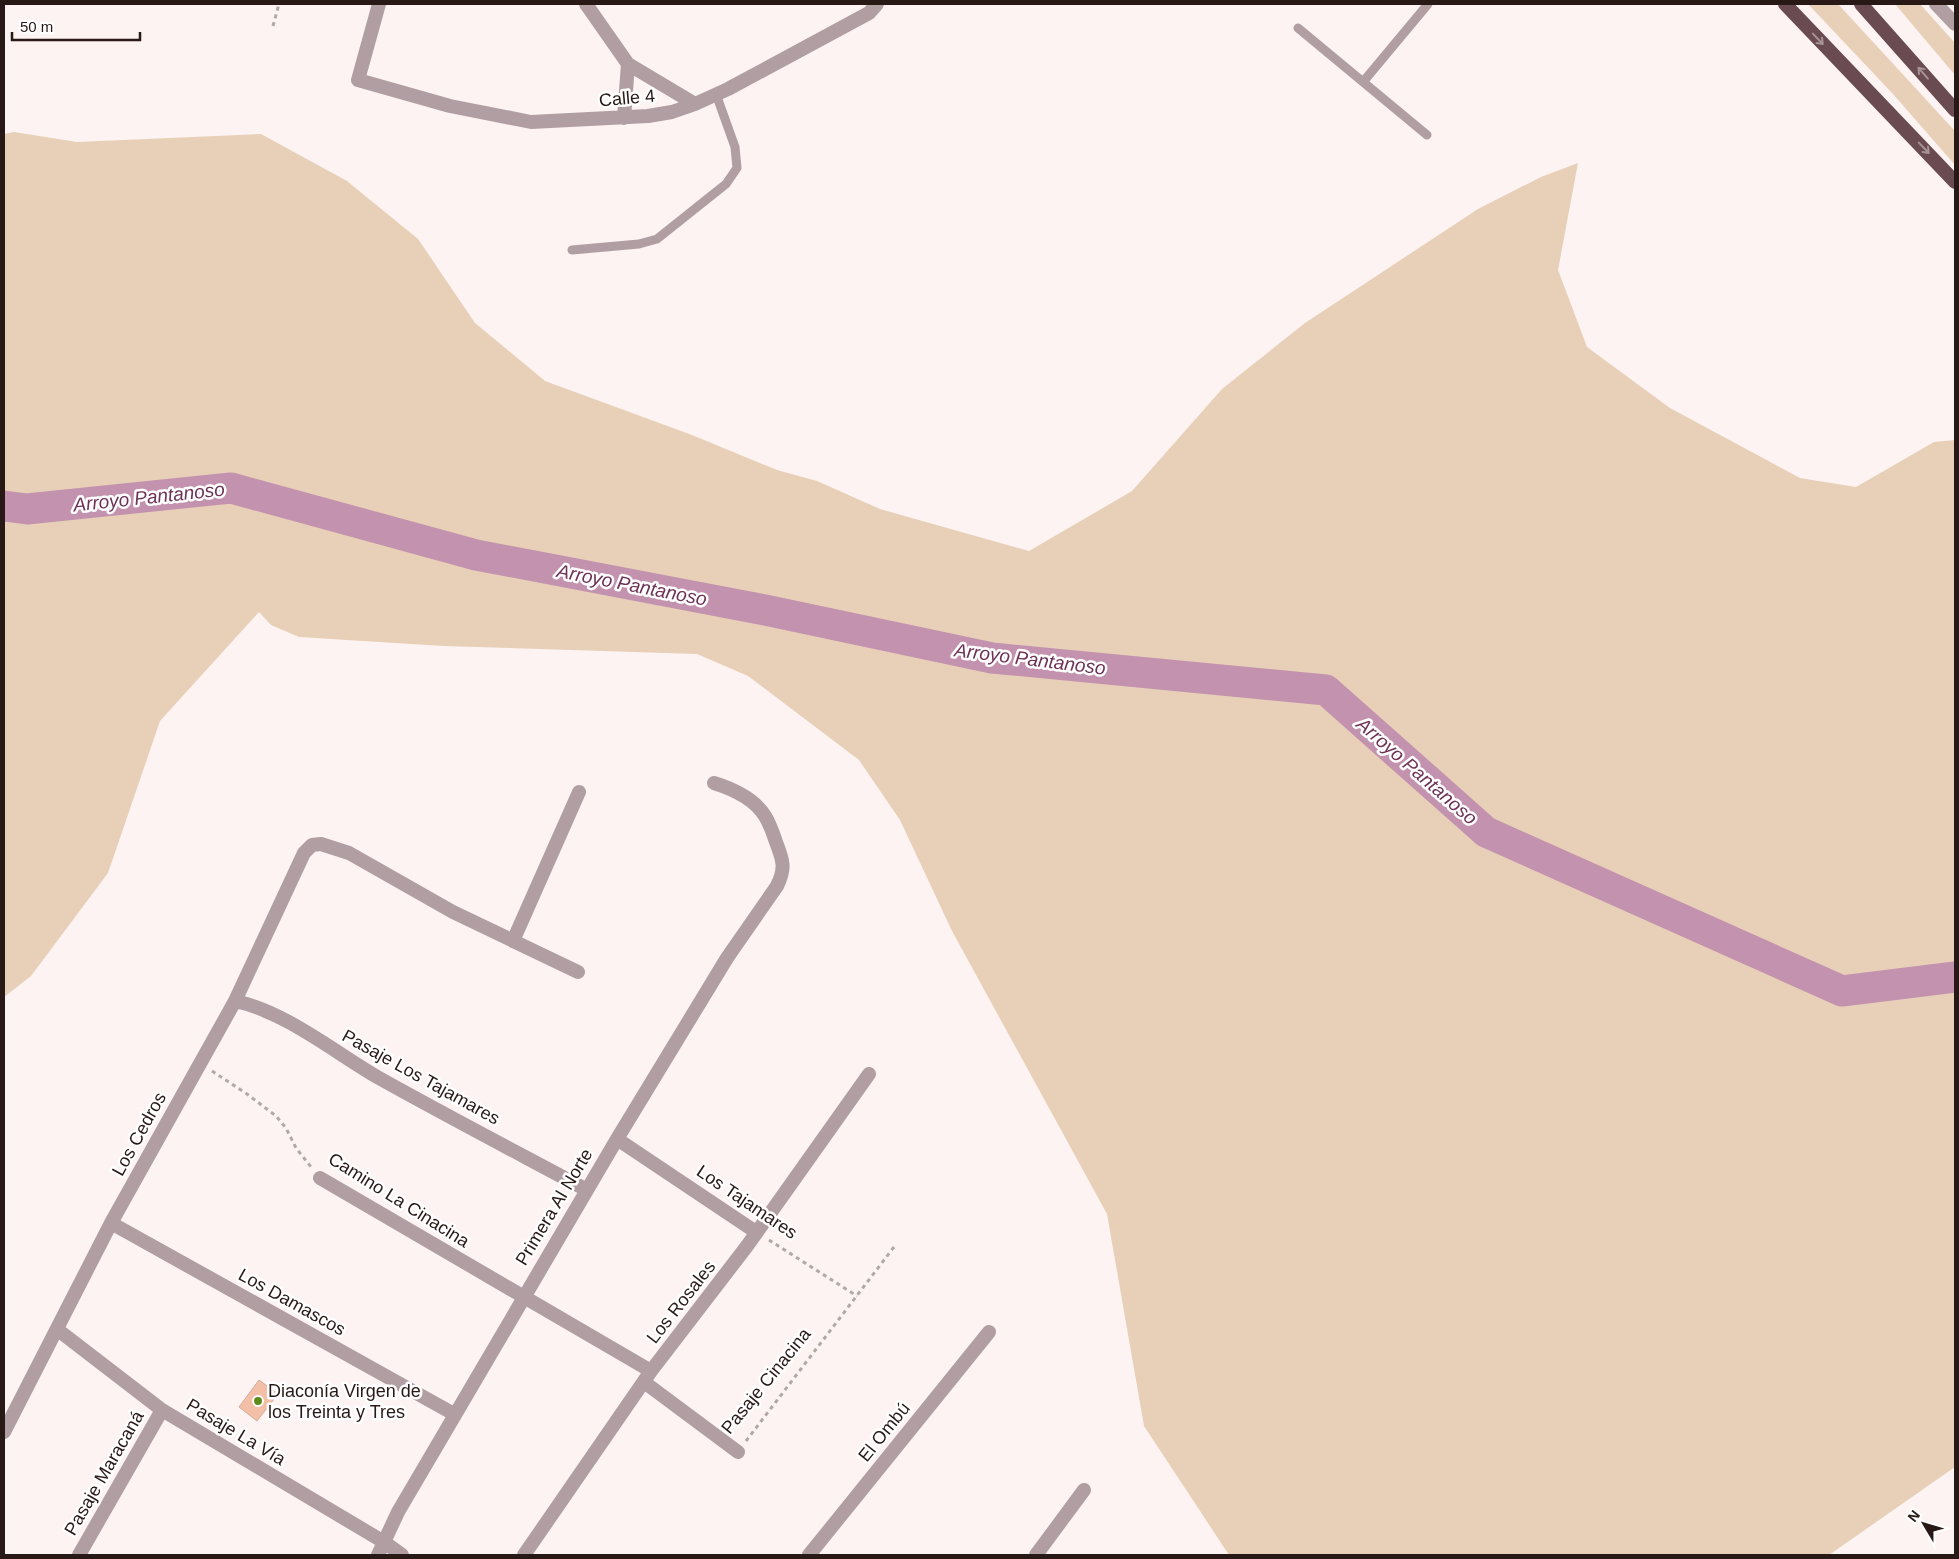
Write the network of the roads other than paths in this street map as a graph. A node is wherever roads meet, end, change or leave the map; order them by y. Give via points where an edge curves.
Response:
1 (379, 4) edge
2 (586, 4) edge
3 (876, 4) edge
4 (1428, 4) edge
5 (1784, 4) edge
6 (1861, 4) edge
7 (1936, 4) edge
8 (1955, 24) edge
9 (1298, 28) dead end
10 (628, 64) junction
11 (1364, 82) junction
12 (716, 94) junction
13 (695, 104) junction
14 (1955, 110) edge
15 (624, 118) junction
16 (1427, 135) dead end
17 (1955, 182) edge
18 (572, 250) dead end
19 (714, 783) dead end
20 (579, 792) dead end
21 (513, 941) junction
22 (578, 972) dead end
23 (235, 1000) junction
24 (869, 1074) dead end
25 (616, 1139) junction
26 (320, 1178) road end
27 (587, 1190) junction
28 (111, 1223) junction
29 (756, 1232) junction
30 (524, 1295) junction
31 (58, 1330) junction
32 (989, 1332) dead end
33 (648, 1377) junction
34 (162, 1410) junction
35 (454, 1414) junction
36 (4, 1432) edge
37 (738, 1452) road end
38 (1084, 1490) dead end
39 (381, 1549) edge
40 (78, 1555) edge
41 (402, 1555) edge
42 (524, 1555) edge
43 (809, 1555) edge
44 (1036, 1555) edge

1 - 15 street, Calle 4 via 358,80 450,106 531,122
2 - 10 street
3 - 12 street, Calle 4 via 869,13
4 - 11 lane
5 -> 17 highway
14 -> 6 highway
7 - 8 street
9 - 11 lane
10 - 13 street
10 - 15 street
11 - 16 lane
12 - 13 street, Calle 4
12 - 18 lane via 735,147 737,168 726,184 657,239 639,244
13 - 15 street, Calle 4 via 672,112
19 - 25 street, Primera Al Norte via 736,790 756,805 765,816 784,868 777,886 727,958
20 - 21 street
21 - 22 street
21 - 23 street, Los Cedros via 453,912 348,853 321,844 312,845 304,853
23 - 27 street, Pasaje Los Tajamares via 273,1015 378,1077
23 - 28 street, Los Cedros
24 - 29 street, Los Rosales
25 - 27 street, Primera Al Norte
25 - 29 street, Los Tajamares
26 - 30 street, Camino La Cinacina
27 - 30 street, Primera Al Norte
28 - 31 street, Los Cedros
28 - 35 street, Los Damascos
29 - 33 street, Los Rosales
30 - 33 street, Pasaje Cinacina
30 - 35 street, Primera Al Norte
31 - 34 street, Pasaje La Vía
31 - 36 street, Los Cedros
32 - 43 street, El Ombú
33 - 37 street, Pasaje Cinacina
33 - 42 street, Los Rosales
34 - 39 street, Pasaje La Vía
34 - 40 street, Pasaje Maracaná
35 - 39 street, Primera Al Norte via 398,1512
38 - 44 street
39 - 41 street, Pasaje La Vía

